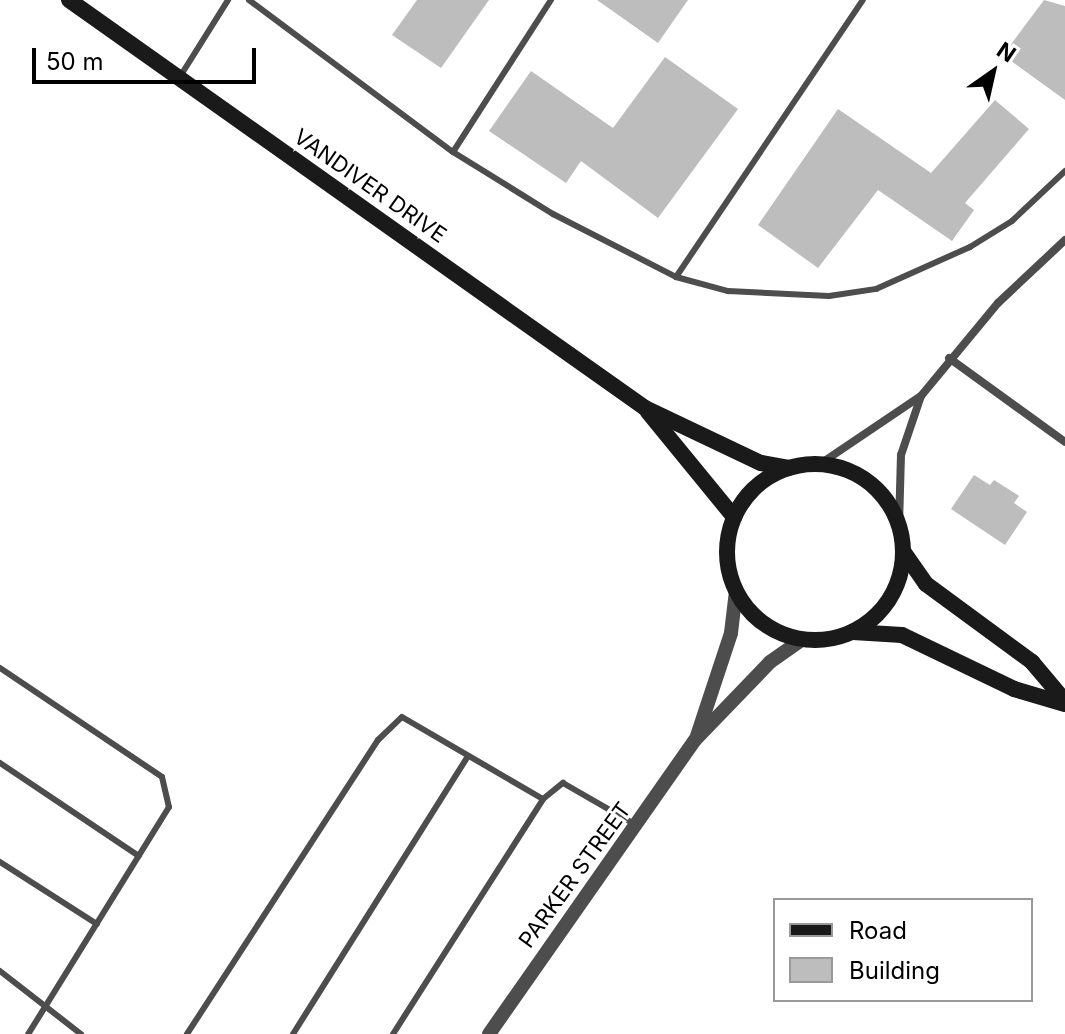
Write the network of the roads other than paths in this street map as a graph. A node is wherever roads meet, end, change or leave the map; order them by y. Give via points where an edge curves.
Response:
1 (69, 0) edge
2 (228, 0) edge
3 (249, 0) edge
4 (551, 0) edge
5 (863, 0) edge
6 (179, 79) junction
7 (453, 152) junction
8 (1065, 171) edge
9 (1065, 240) edge
10 (676, 277) junction
11 (949, 358) junction
12 (921, 396) junction
13 (645, 408) junction
14 (1065, 442) edge
15 (820, 464) junction
16 (789, 468) junction
17 (734, 517) junction
18 (899, 526) junction
19 (903, 551) junction
20 (736, 591) junction
21 (853, 632) junction
22 (803, 639) junction
23 (0, 668) edge
24 (1065, 702) edge
25 (695, 740) junction
26 (468, 756) junction
27 (0, 763) edge
28 (543, 799) junction
29 (637, 826) junction
30 (139, 856) junction
31 (0, 862) edge
32 (97, 924) junction
33 (0, 971) edge
34 (47, 1005) junction
35 (28, 1034) edge
36 (81, 1034) edge
37 (187, 1034) edge
38 (293, 1034) edge
39 (393, 1034) edge
40 (489, 1034) edge

1 - 6 main road, VANDIVER DRIVE
2 - 6 lane
3 - 7 lane
4 - 7 lane
5 - 10 lane
6 - 13 main road, VANDIVER DRIVE
7 - 10 lane via 553,214
8 - 10 lane via 1012,221 970,247 876,289 778,297
9 - 11 street
11 - 12 street
11 - 14 street
12 - 15 street
12 - 18 street via 901,455
13 - 16 main road, VANDIVER DRIVE via 761,463
13 - 17 main road, VANDIVER DRIVE
15 - 16 main road
15 - 18 main road via 849,471 875,488
16 - 17 main road via 751,492
17 - 20 main road via 727,547
18 - 19 main road
19 - 21 main road via 890,598
19 - 24 main road via 926,584 1032,662
20 - 22 main road via 767,625
20 - 25 street, PARKER STREET via 731,633
21 - 22 main road
21 - 24 main road via 902,635 1014,689
22 - 25 street, PARKER STREET via 770,662
23 - 30 lane via 162,777 169,807
25 - 29 street, PARKER STREET
26 - 28 lane
26 - 37 lane via 402,717 378,740
26 - 38 lane
27 - 30 lane
28 - 29 lane via 563,783
28 - 39 lane
29 - 40 street, PARKER STREET
30 - 32 lane
31 - 32 lane
32 - 34 lane
33 - 34 lane
34 - 35 lane
34 - 36 lane

